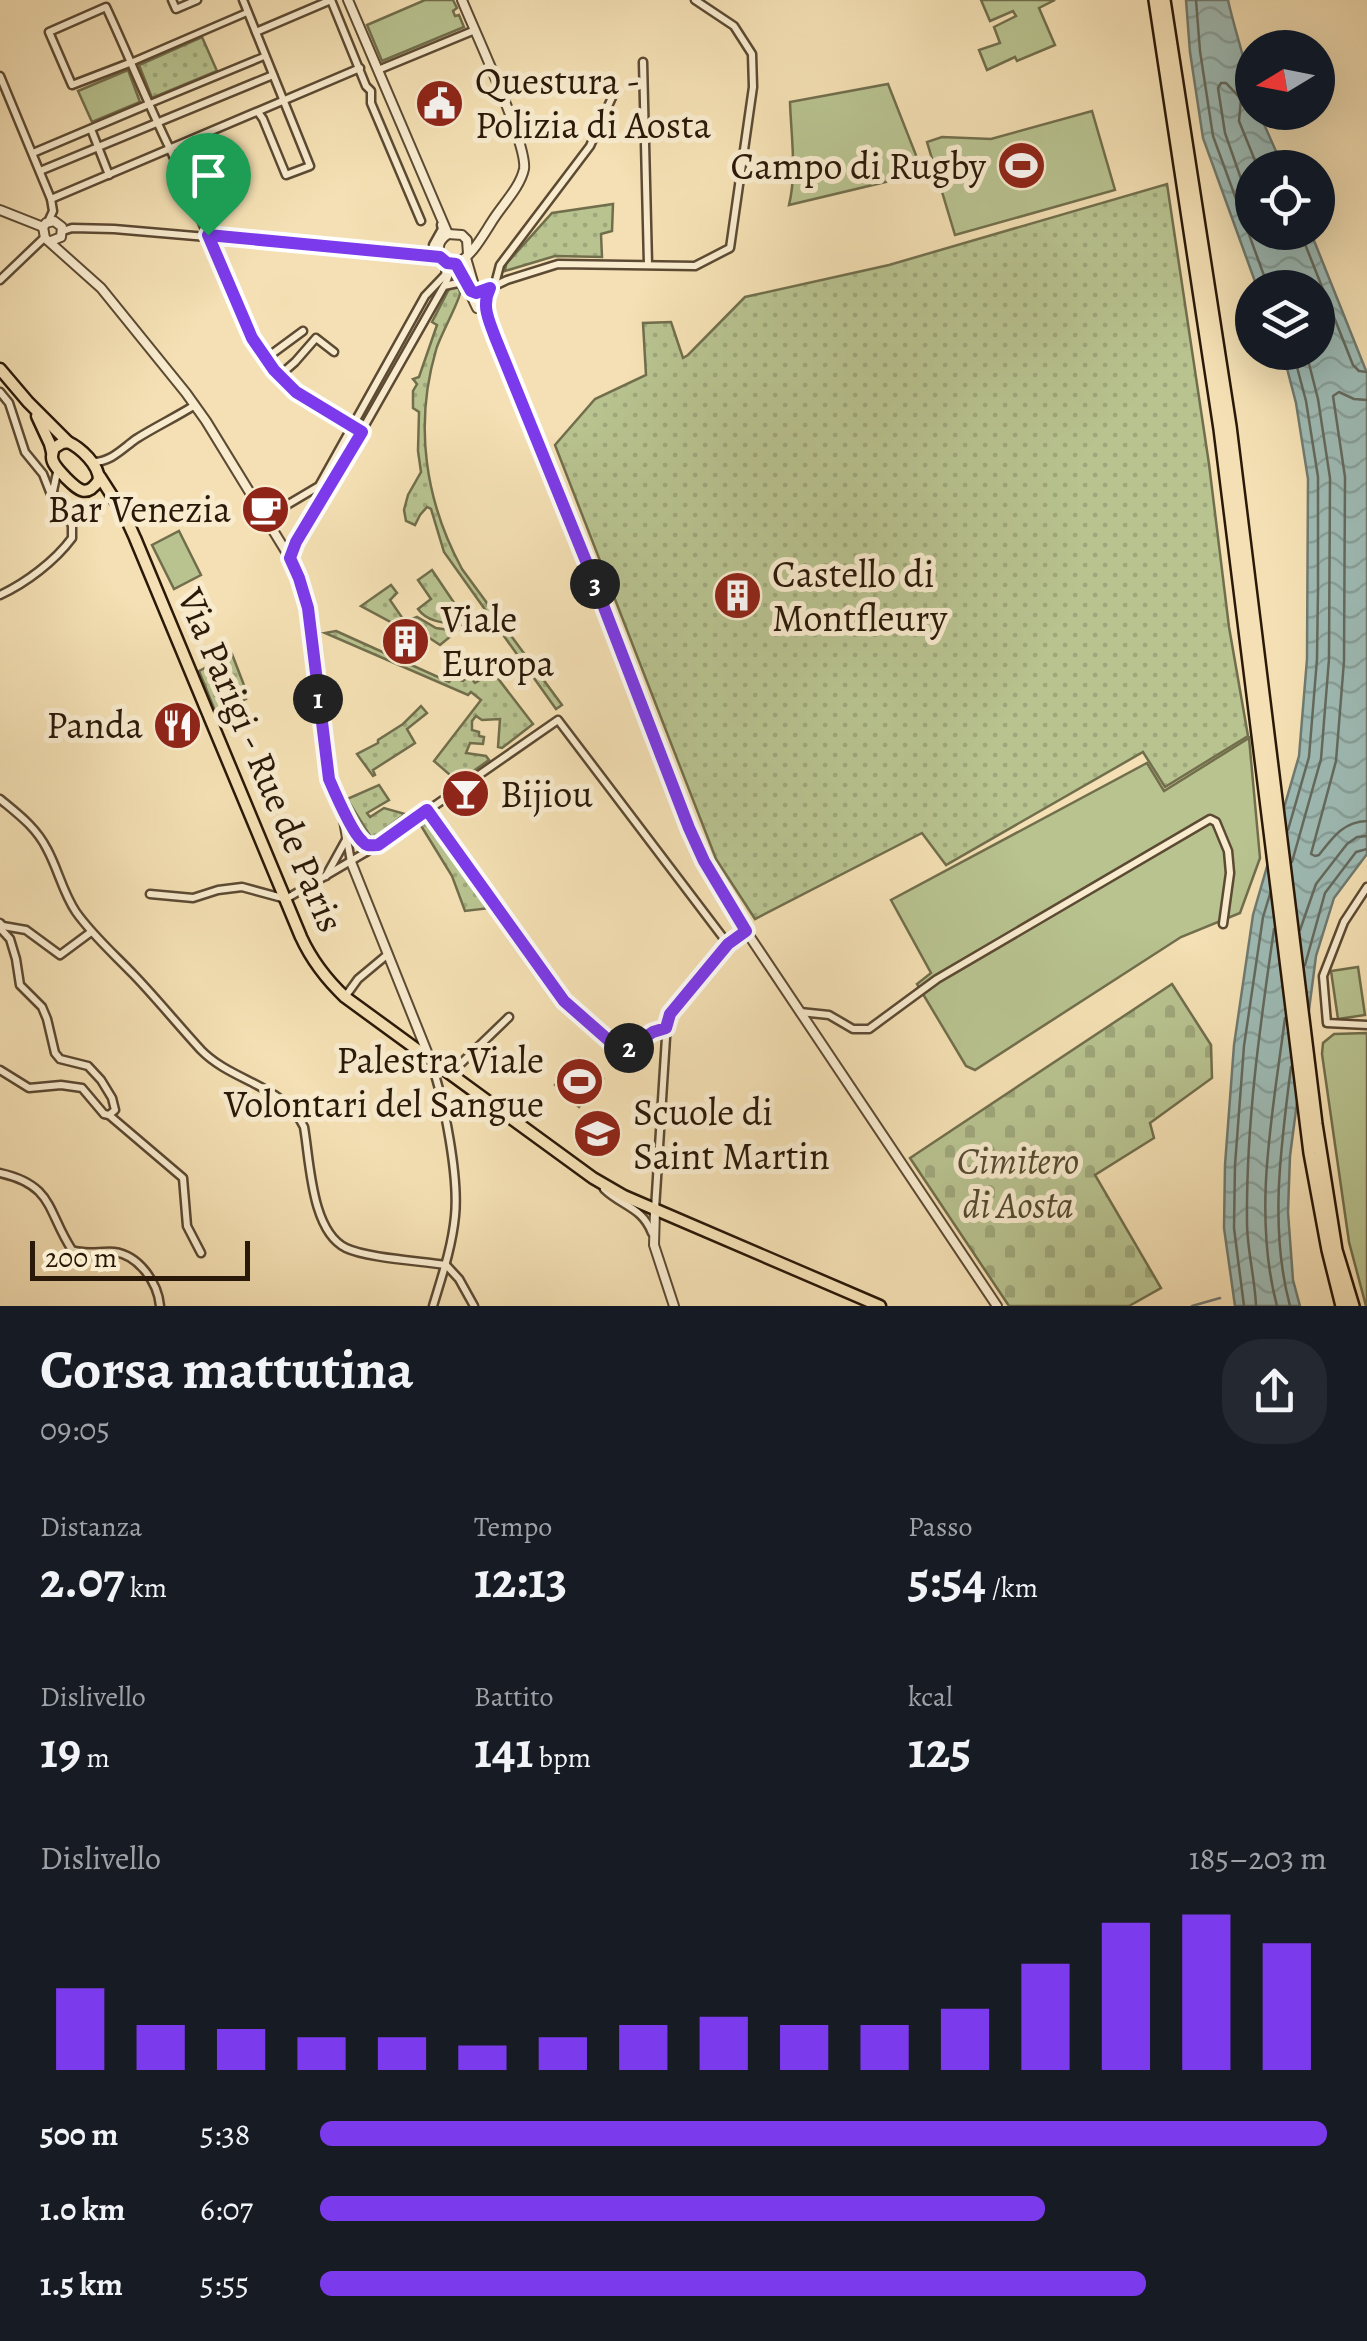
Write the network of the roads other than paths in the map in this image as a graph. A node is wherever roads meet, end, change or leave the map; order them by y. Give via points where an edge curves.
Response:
1 (172, 0) edge
2 (197, 0) edge
3 (243, 0) edge
4 (331, 0) edge
5 (348, 0) edge
6 (462, 0) edge
7 (695, 0) edge
8 (1154, 0) edge
9 (1164, 0) edge
10 (248, 12) junction
11 (475, 30) junction
12 (256, 32) junction
13 (265, 56) junction
14 (132, 62) junction
15 (644, 62) dead end
16 (360, 68) junction
17 (378, 70) junction
18 (273, 74) junction
19 (0, 76) edge
20 (384, 85) junction
21 (371, 91) junction
22 (614, 93) dead end
23 (284, 101) junction
24 (149, 104) junction
25 (258, 112) junction
26 (157, 122) junction
27 (91, 129) junction
28 (98, 147) junction
29 (170, 149) junction
30 (33, 153) junction
31 (40, 171) junction
32 (109, 175) junction
33 (51, 199) junction
34 (434, 200) junction
35 (0, 210) edge
36 (421, 221) dead end
37 (47, 232) junction
38 (63, 232) junction
39 (208, 235) junction
40 (445, 236) junction
41 (433, 245) junction
42 (410, 252) junction
43 (468, 256) junction
44 (451, 263) junction
45 (648, 264) junction
46 (0, 280) edge
47 (444, 286) junction
48 (465, 286) junction
49 (492, 287) junction
50 (476, 293) junction
51 (303, 332) dead end
52 (495, 337) junction
53 (334, 352) dead end
54 (265, 360) junction
55 (0, 369) edge
56 (279, 376) junction
57 (0, 392) edge
58 (28, 402) junction
59 (195, 406) junction
60 (352, 427) junction
61 (362, 432) junction
62 (68, 442) junction
63 (116, 455) junction
64 (31, 461) junction
65 (55, 462) junction
66 (90, 462) junction
67 (100, 476) junction
68 (72, 484) junction
69 (90, 490) junction
70 (53, 494) junction
71 (266, 518) junction
72 (130, 528) junction
73 (290, 558) junction
74 (0, 596) edge
75 (1251, 639) junction
76 (0, 799) edge
77 (339, 803) junction
78 (427, 810) junction
79 (347, 838) junction
80 (364, 849) junction
81 (350, 862) junction
82 (326, 877) junction
83 (1367, 887) edge
84 (150, 894) dead end
85 (286, 900) junction
86 (1223, 924) dead end
87 (0, 926) edge
88 (746, 931) junction
89 (91, 932) junction
90 (728, 944) junction
91 (388, 954) junction
92 (344, 998) junction
93 (800, 1012) junction
94 (509, 1018) dead end
95 (1367, 1025) edge
96 (666, 1028) junction
97 (431, 1061) junction
98 (0, 1070) edge
99 (450, 1074) junction
100 (109, 1115) junction
101 (0, 1173) edge
102 (593, 1178) junction
103 (655, 1210) junction
104 (653, 1236) junction
105 (200, 1253) dead end
106 (446, 1265) junction
107 (160, 1306) edge
108 (433, 1306) edge
109 (474, 1306) edge
110 (674, 1306) edge
111 (880, 1306) edge
112 (997, 1306) edge
113 (1342, 1306) edge
114 (1352, 1306) edge

1 - 2 street via 176,8
3 - 10 street
4 - 12 street
4 - 16 street
5 - 17 street
6 - 11 street
7 - 45 street via 734,26 752,54 754,87 730,248 695,266
8 - 75 highway
9 - 75 highway via 1230,426
10 - 12 street
10 - 14 street
11 - 17 street
11 - 43 street via 525,162
12 - 13 street
13 - 18 street
13 - 24 street
14 - 14 street via 106,7 50,32 72,85
14 - 24 street
15 - 45 street
16 - 21 street
16 - 23 street
17 - 20 street
18 - 23 street
18 - 26 street
19 - 30 street
20 - 21 street
20 - 34 street
21 - 36 street via 370,103
22 - 49 street via 590,146 500,266
23 - 25 street
23 - 25 street via 310,166 286,174
24 - 26 street
24 - 27 street
25 - 29 street
26 - 28 street
26 - 29 street
27 - 28 street
27 - 30 street
28 - 31 street
28 - 32 street
29 - 32 street
29 - 39 street
30 - 31 street
31 - 33 street
32 - 33 street
33 - 37 street
34 - 40 street
34 - 41 street via 442,228
35 - 37 street
37 - 38 street via 59,239
37 - 38 street via 59,223
37 - 46 street
37 - 59 street
38 - 39 street
39 - 42 street
39 - 54 street
40 - 41 street
40 - 43 street via 462,235
40 - 44 street via 439,243
41 - 42 street
42 - 44 street
43 - 44 street
43 - 50 street
44 - 47 street
44 - 48 street
44 - 50 street
44 - 60 street via 425,296
45 - 49 street via 544,266
47 - 48 street
47 - 61 street
48 - 52 street
49 - 50 street
49 - 52 street via 485,308
50 - 52 street
51 - 54 street
52 - 88 street via 689,828
53 - 56 street via 316,338
54 - 56 street
55 - 58 main road, Via Parigi - Rue de Paris
56 - 60 street
57 - 64 street
58 - 62 main road, Via Parigi - Rue de Paris
58 - 65 main road, Via Parigi - Rue de Paris
59 - 63 street
59 - 71 street
60 - 61 street
60 - 71 street via 319,486
61 - 73 street
62 - 65 main road via 57,446
62 - 66 main road, Via Parigi - Rue de Paris
63 - 66 street
63 - 67 street
64 - 65 street
64 - 70 street
65 - 68 main road, Via Parigi - Rue de Paris
65 - 70 street
66 - 67 main road, Via Parigi - Rue de Paris
67 - 69 main road
67 - 72 main road, Via Parigi - Rue de Paris
68 - 69 main road, Via Parigi - Rue de Paris
68 - 70 street
69 - 72 main road, Via Parigi - Rue de Paris via 104,494
70 - 74 street via 72,525 72,538
71 - 73 street
72 - 85 main road, Via Parigi - Rue de Paris
73 - 77 street via 308,608 329,779
75 - 113 highway via 1310,1153
75 - 114 highway via 1316,1124
76 - 89 street via 46,846
77 - 79 street
77 - 80 street
78 - 80 street
78 - 90 street via 558,720
78 - 96 street via 564,1001 622,1052
79 - 80 street
79 - 81 street
79 - 82 street
80 - 81 street
81 - 82 street
81 - 91 street
82 - 85 street
83 - 95 street via 1344,922 1323,976 1327,1023
84 - 85 street via 192,898 242,888
85 - 92 main road, Via Parigi - Rue de Paris via 308,953
86 - 93 street via 1228,851 1210,819 916,992 869,1029
87 - 89 street via 26,930 60,955
87 - 100 street via 10,939 20,985 42,1007 55,1053 88,1066 102,1080 115,1110
88 - 90 street
88 - 93 street
89 - 106 street via 213,1062 297,1112 330,1237 359,1252
90 - 96 street via 670,1014
91 - 92 street
91 - 97 street
92 - 97 main road, Via Parigi - Rue de Paris
93 - 112 street
94 - 99 street
96 - 103 street
97 - 99 main road, Via Parigi - Rue de Paris
97 - 106 street via 454,1180
98 - 100 street via 29,1088 82,1088
99 - 102 main road, Via Parigi - Rue de Paris
100 - 105 street via 183,1178 187,1226
101 - 107 street via 42,1193 72,1250 118,1252 145,1271
102 - 103 main road, Via Parigi - Rue de Paris
102 - 104 street via 648,1221
103 - 104 street
103 - 111 main road, Via Parigi - Rue de Paris
104 - 110 street
106 - 108 street
106 - 109 street

